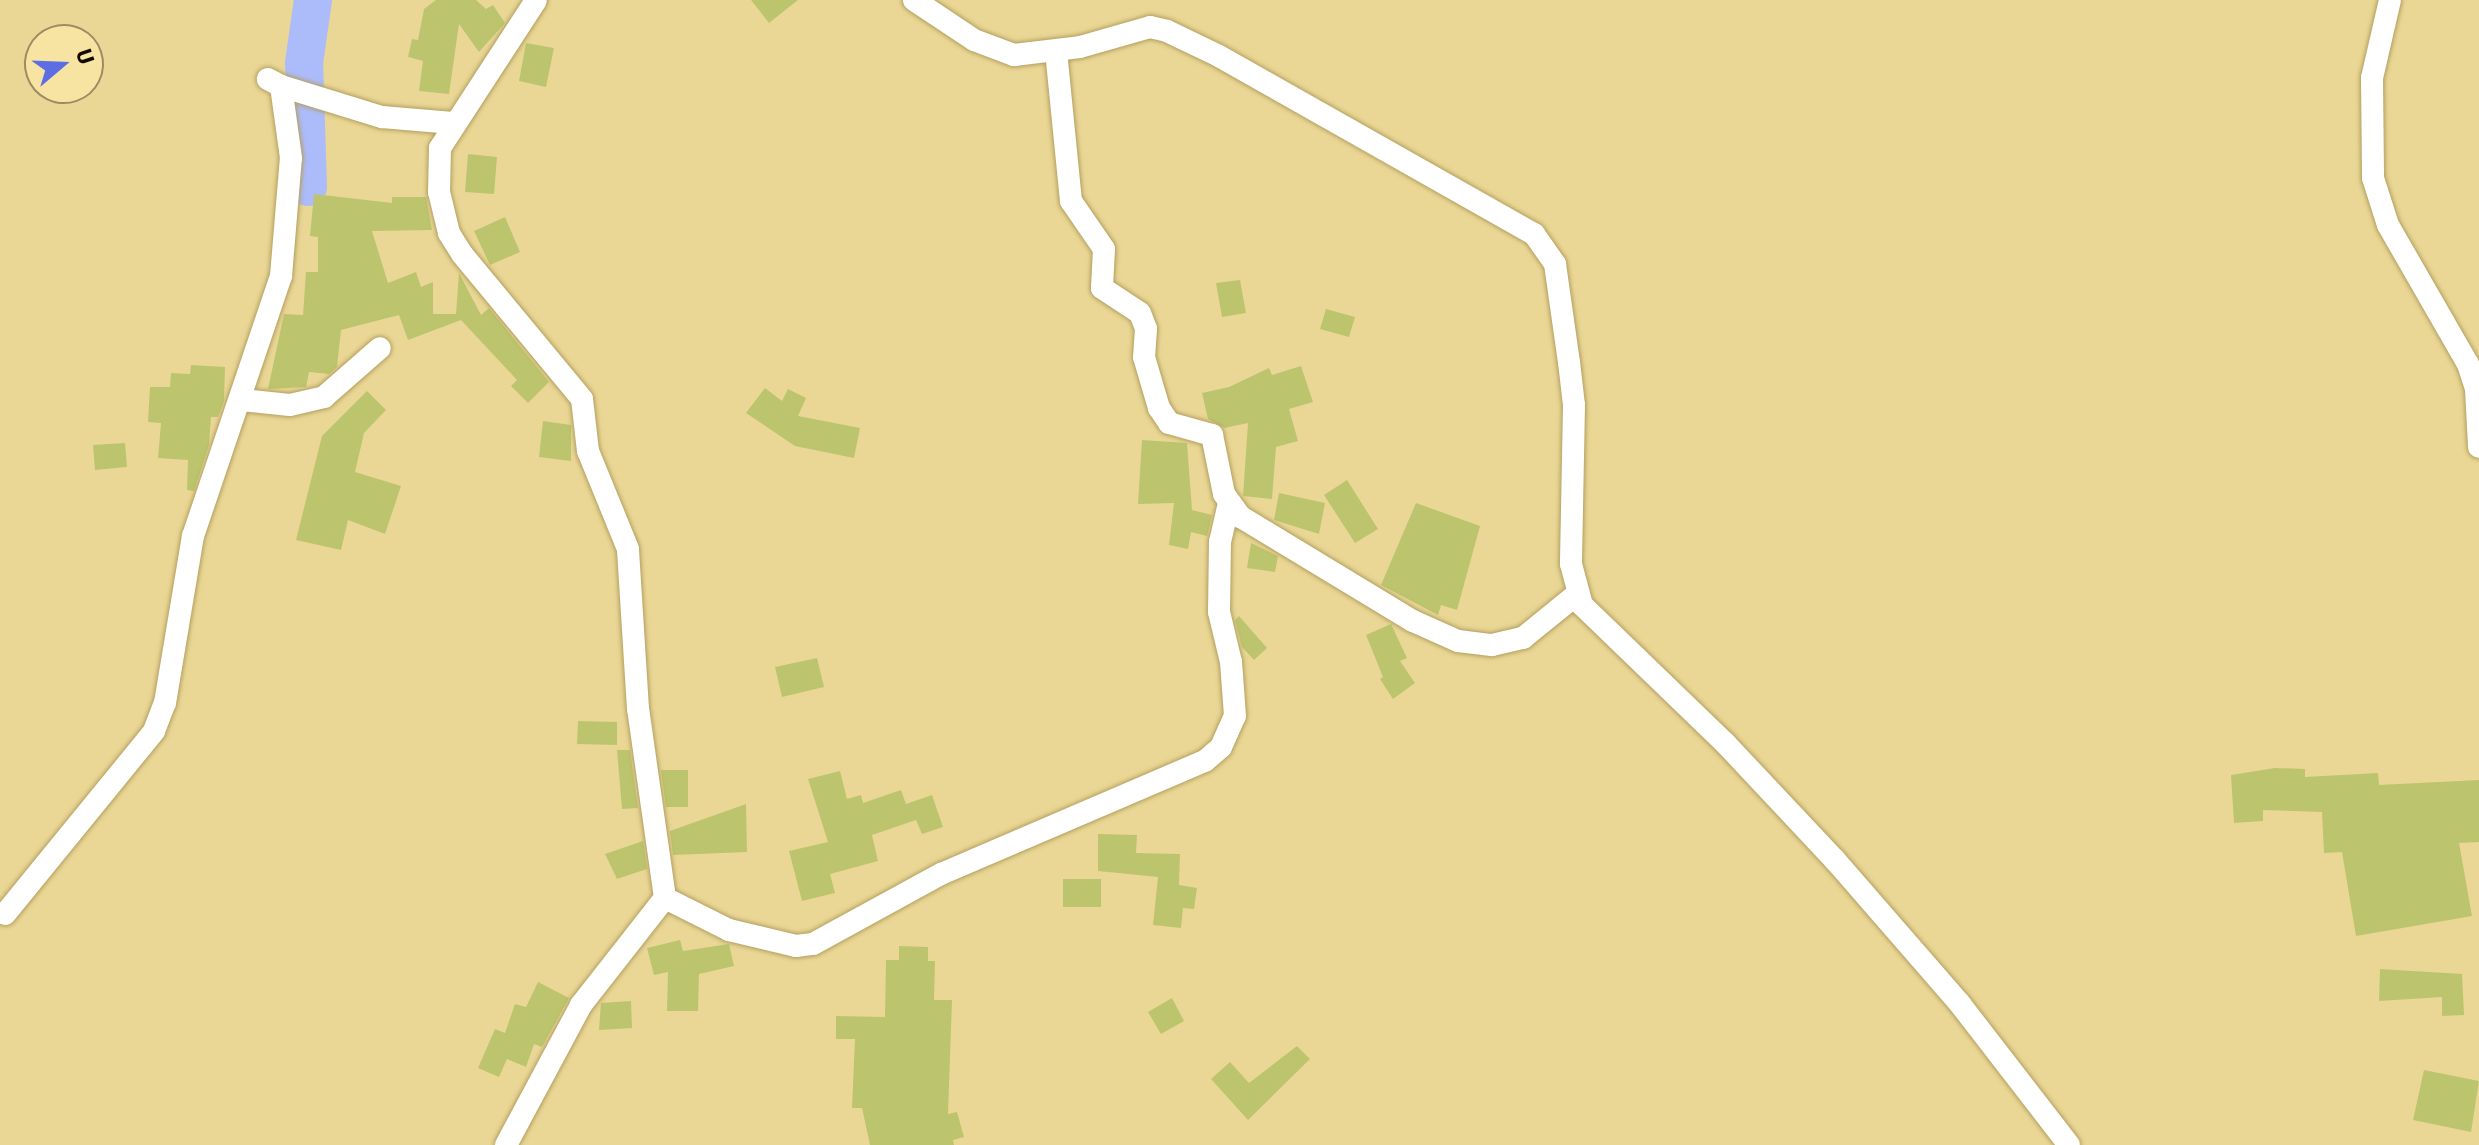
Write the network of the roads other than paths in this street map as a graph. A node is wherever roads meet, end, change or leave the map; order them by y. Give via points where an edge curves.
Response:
1 (536, 0) edge
2 (914, 0) edge
3 (2390, 0) edge
4 (1056, 51) junction
5 (453, 123) junction
6 (380, 348) dead end
7 (253, 403) junction
8 (2479, 447) edge
9 (1229, 504) junction
10 (1576, 595) junction
11 (665, 898) junction
12 (5, 914) dead end
13 (506, 1145) edge
14 (2069, 1145) edge

1 - 5 street
2 - 4 street via 974,40 1003,52
3 - 8 street via 2372,78 2373,178 2388,225 2468,364 2476,389
4 - 9 street via 1071,201 1104,249 1102,288 1140,313 1146,329 1144,357 1159,408 1169,423 1212,435
4 - 10 street via 1150,27 1167,31 1534,234 1555,264 1569,362 1574,405 1570,538
5 - 7 street via 382,117 287,88 288,231
5 - 11 street via 440,148 437,170 449,233 582,399 588,451 628,549 638,709
6 - 7 street via 324,397
7 - 12 street via 193,536 180,591 170,678 154,731
9 - 10 street via 1258,530 1413,621 1458,641 1492,645 1523,638
9 - 11 street via 1220,542 1219,612 1231,662 1235,716 1221,747 1205,761 941,874 813,944 796,946 729,930
10 - 14 street via 1835,860 1960,1004
11 - 13 street via 581,1005

